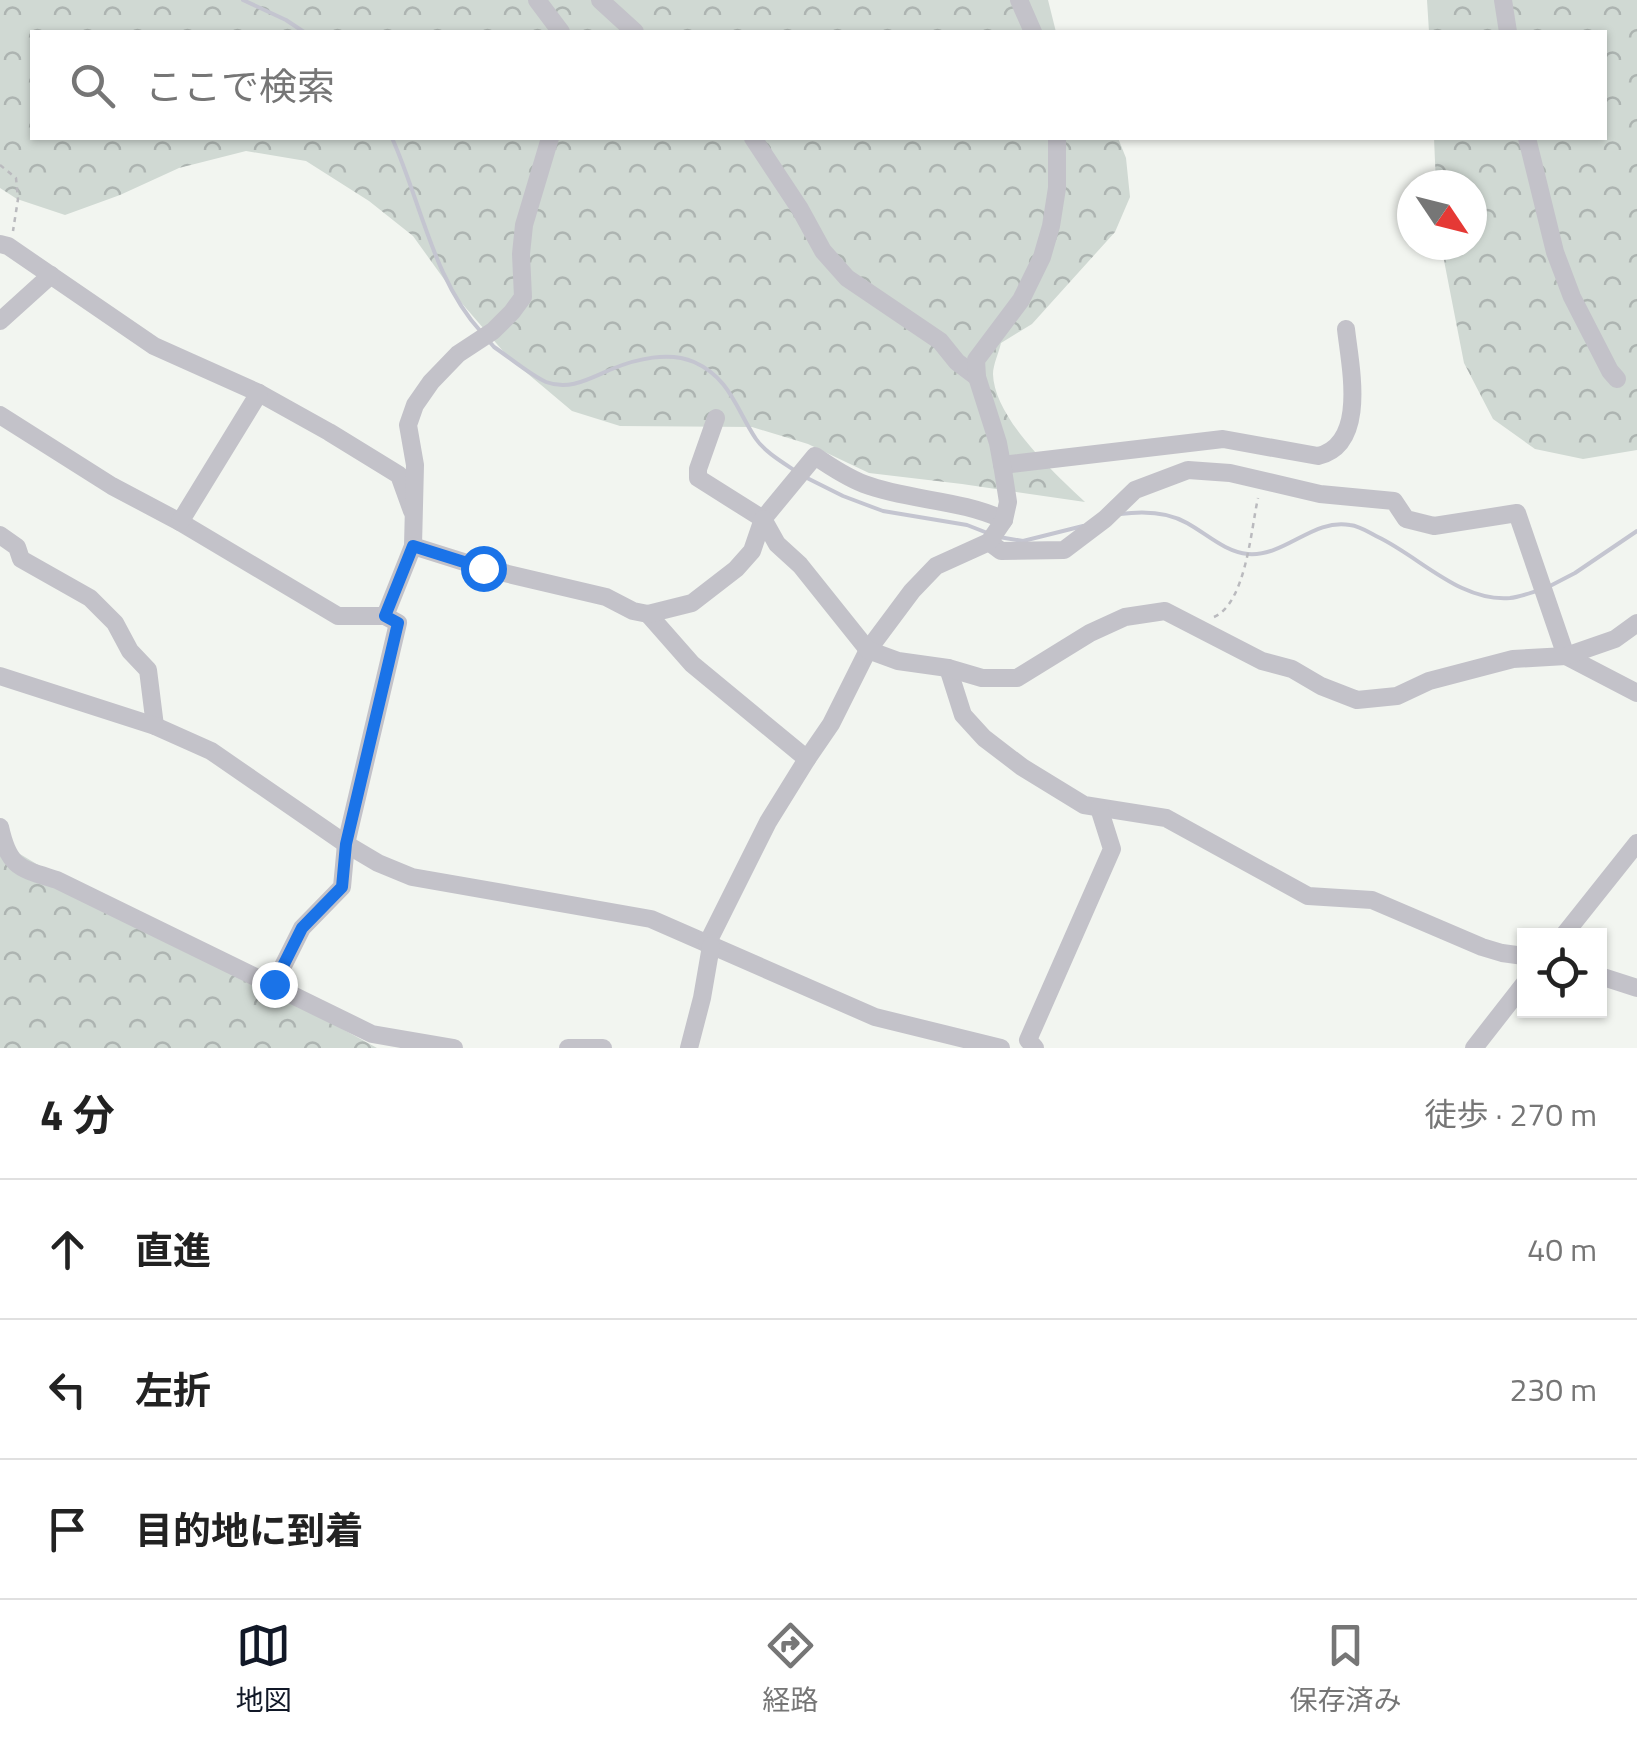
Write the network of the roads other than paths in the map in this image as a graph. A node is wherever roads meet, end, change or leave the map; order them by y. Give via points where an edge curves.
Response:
1 (538, 0) edge
2 (600, 0) edge
3 (1019, 0) edge
4 (1503, 0) edge
5 (560, 30) edge
6 (633, 30) edge
7 (1031, 30) edge
8 (1508, 30) edge
9 (549, 140) edge
10 (754, 140) edge
11 (1058, 140) edge
12 (1527, 140) edge
13 (4, 245) edge
14 (50, 274) junction
15 (0, 321) edge
16 (1346, 329) dead end
17 (977, 377) junction
18 (1617, 379) dead end
19 (259, 392) junction
20 (0, 415) edge
21 (716, 418) dead end
22 (1002, 465) junction
23 (412, 511) junction
24 (763, 519) junction
25 (1004, 520) junction
26 (180, 522) junction
27 (0, 535) edge
28 (990, 542) junction
29 (413, 546) junction
30 (648, 614) junction
31 (385, 616) junction
32 (1637, 623) edge
33 (868, 650) junction
34 (1566, 656) junction
35 (948, 668) junction
36 (0, 676) edge
37 (1637, 693) edge
38 (155, 726) junction
39 (806, 759) junction
40 (1099, 808) junction
41 (0, 827) edge
42 (1637, 843) edge
43 (346, 844) junction
44 (1569, 928) edge
45 (709, 945) junction
46 (1517, 955) edge
47 (1607, 978) edge
48 (274, 984) junction
49 (1637, 988) edge
50 (1517, 993) edge
51 (454, 1048) edge
52 (568, 1048) edge
53 (603, 1048) edge
54 (689, 1048) edge
55 (1001, 1048) edge
56 (1035, 1048) edge
57 (1474, 1048) edge

1 - 5 street
2 - 6 street
3 - 7 street
4 - 8 street
9 - 23 street via 524,225 522,298 492,331 458,354 415,406 408,425 415,464
10 - 17 street via 822,250 847,278 940,341
11 - 17 street via 1057,188 1042,257 1021,300 976,360
12 - 18 street via 1572,298
13 - 14 street
14 - 15 street
14 - 19 street via 154,346
16 - 22 street via 1354,399 1346,432 1328,454 1223,439
17 - 22 street
19 - 23 street via 398,474
19 - 26 street
20 - 26 street
21 - 24 street via 698,478
22 - 25 street
23 - 29 street
24 - 25 street via 815,456 866,485 979,508
24 - 30 street via 752,551 736,569 692,604
24 - 33 street
25 - 28 street
26 - 31 street via 338,616
27 - 38 street via 22,559 90,598 115,623 148,670
28 - 33 street via 936,566
28 - 34 street via 1001,551 1064,550 1135,490 1188,470 1394,502 1406,518 1434,526 1517,513
29 - 30 street
29 - 31 street
30 - 39 street via 692,664
31 - 43 street via 398,623
32 - 34 street via 1615,640
33 - 35 street via 898,662
33 - 39 street
34 - 35 street via 1513,659 1397,696 1357,700 1262,661 1165,610 1090,632 1016,678
34 - 37 street
35 - 40 street via 963,714 984,738 1084,805
36 - 38 street
38 - 43 street via 211,751
39 - 45 street
40 - 46 street via 1166,818 1308,896 1372,900
40 - 56 street via 1112,849 1028,1040
41 - 48 street via 6,851 27,871
42 - 44 street
43 - 45 street via 412,877 650,919
43 - 48 street via 342,887 302,928
45 - 54 street
45 - 55 street via 874,1017
47 - 49 street
48 - 51 street via 372,1034
50 - 57 street
52 - 53 street

